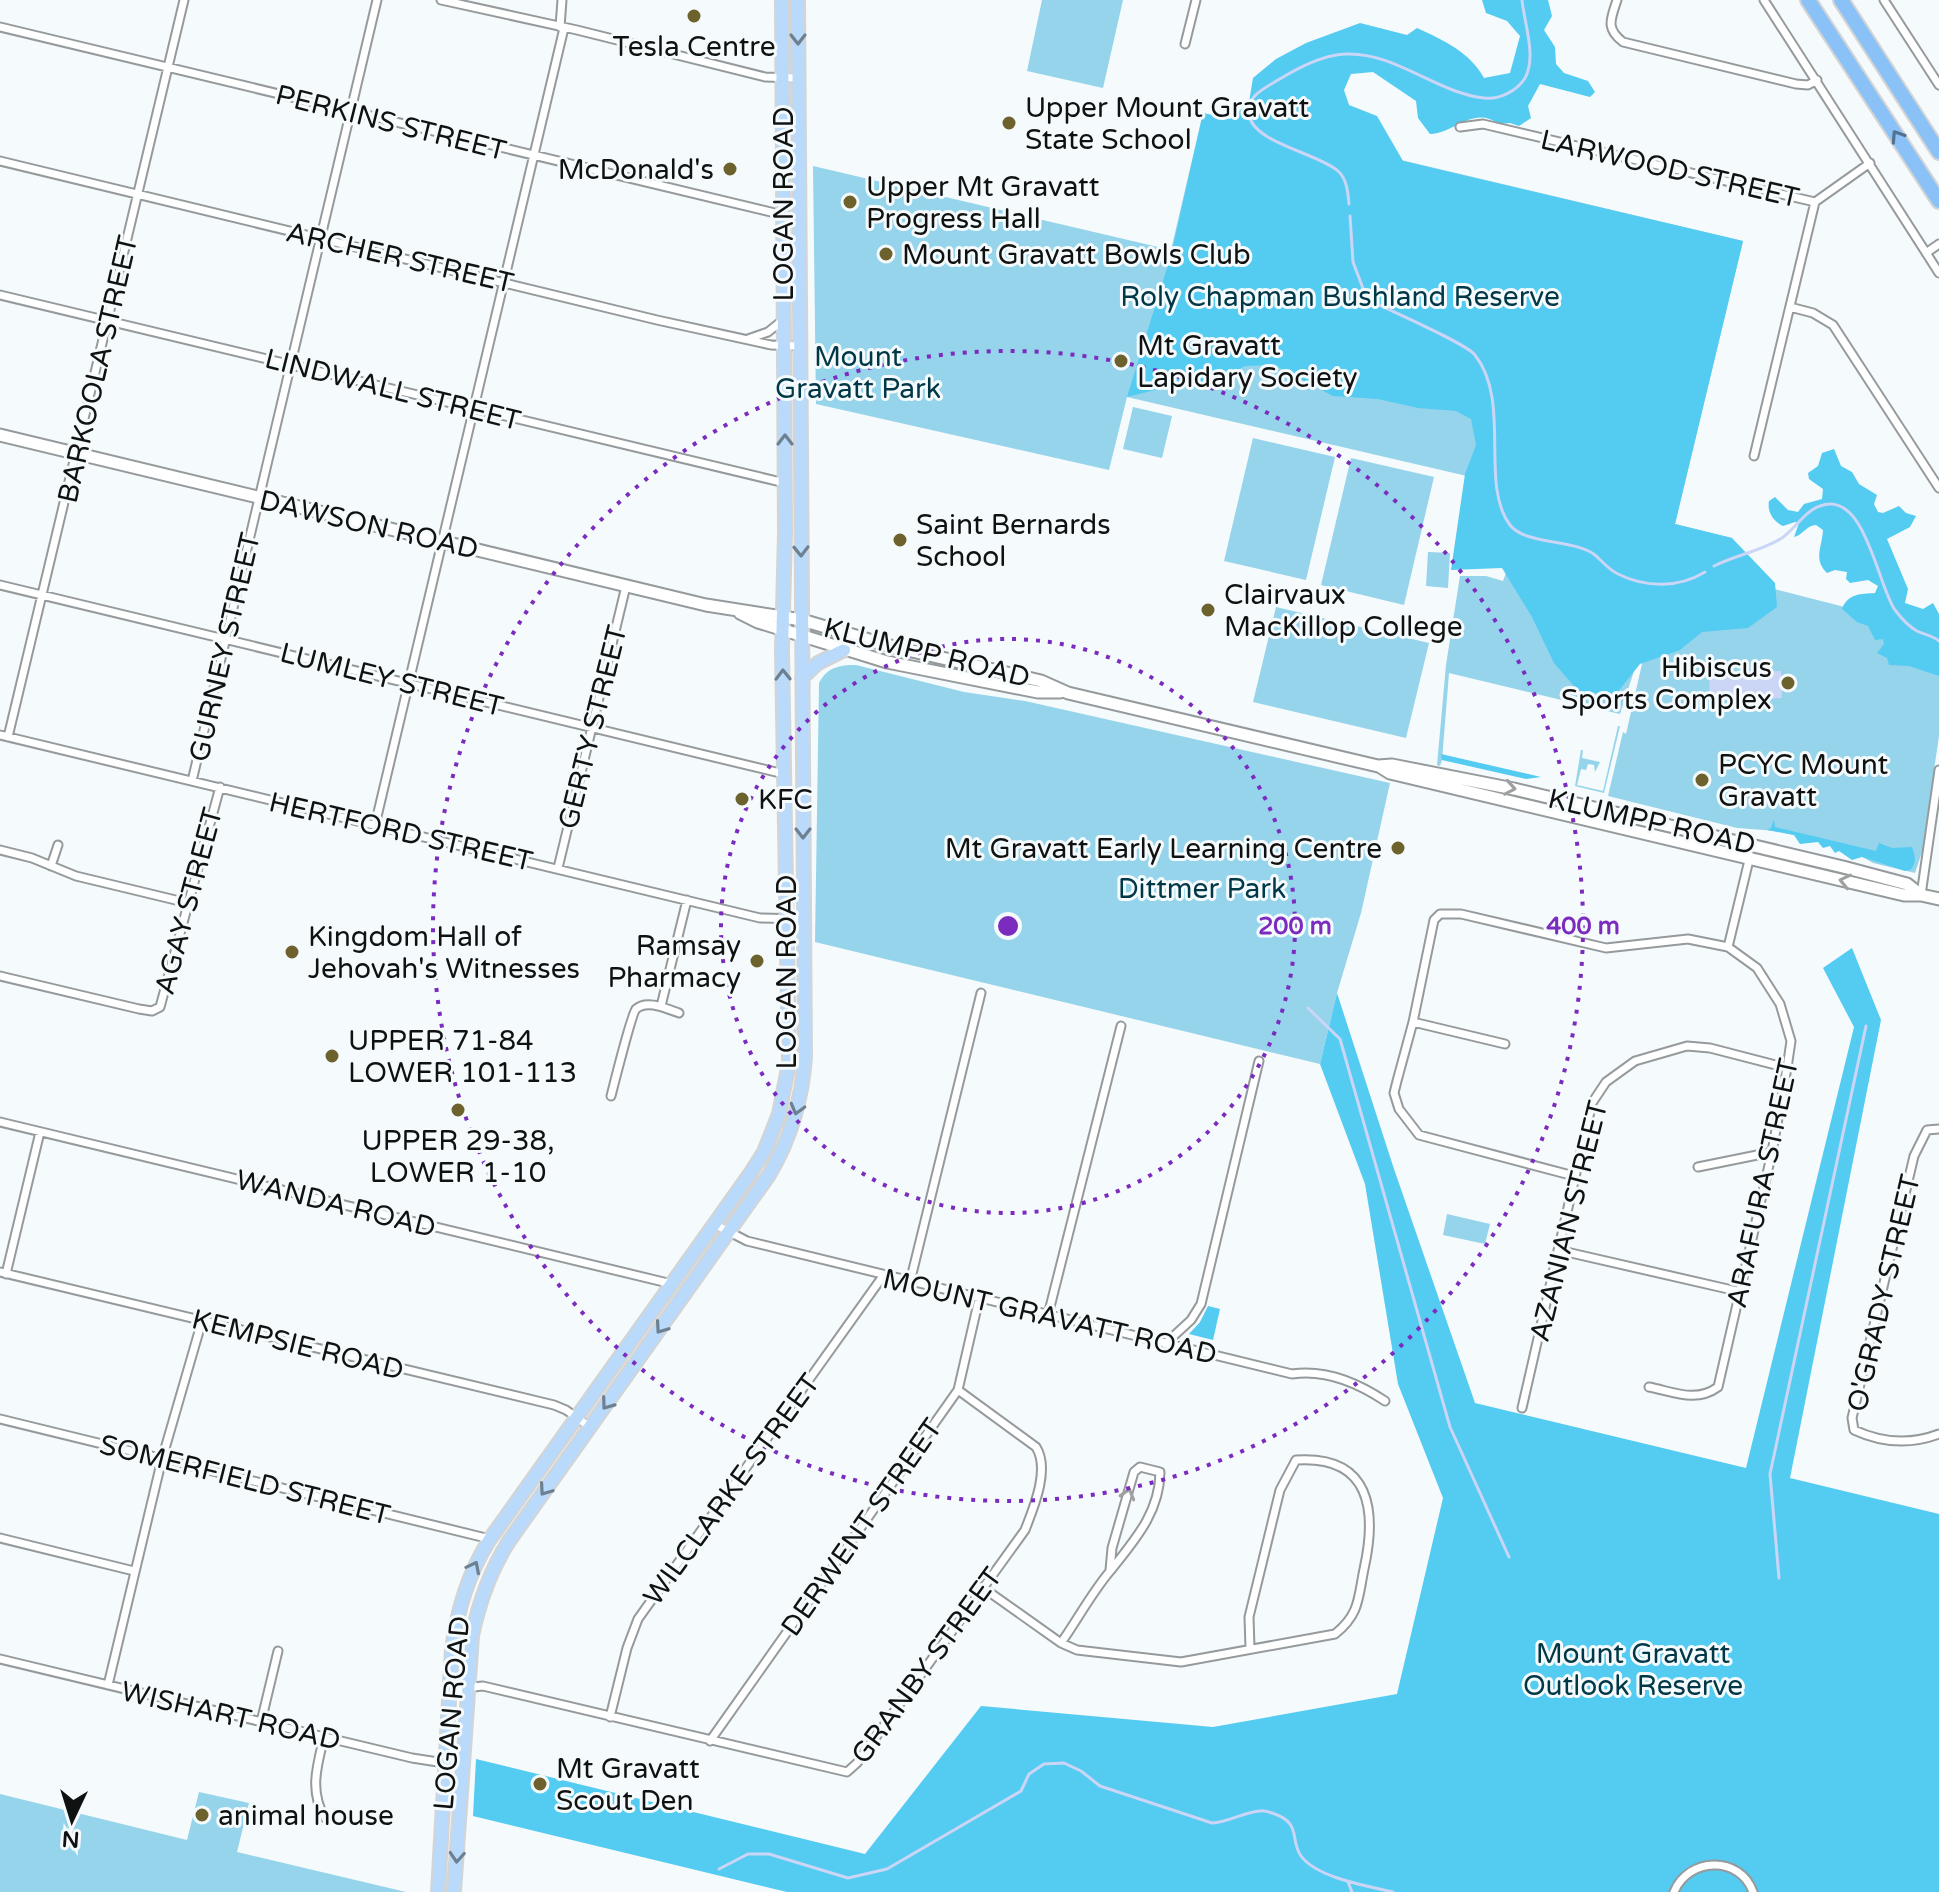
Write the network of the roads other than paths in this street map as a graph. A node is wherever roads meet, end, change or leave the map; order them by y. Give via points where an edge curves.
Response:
1 (184, 0) edge
2 (377, 0) edge
3 (441, 0) edge
4 (562, 0) edge
5 (782, 0) edge
6 (798, 0) edge
7 (1196, 0) edge
8 (1617, 0) edge
9 (1764, 0) edge
10 (1808, 0) edge
11 (1841, 0) edge
12 (1884, 0) edge
13 (0, 27) edge
14 (562, 28) junction
15 (1185, 44) dead end
16 (168, 67) junction
17 (782, 78) junction
18 (798, 78) junction
19 (1817, 80) junction
20 (1939, 85) edge
21 (351, 112) junction
22 (1460, 127) dead end
23 (1939, 152) edge
24 (533, 157) junction
25 (0, 161) edge
26 (1870, 163) junction
27 (138, 194) junction
28 (1939, 201) edge
29 (1815, 202) junction
30 (783, 215) junction
31 (321, 238) junction
32 (1932, 248) edge
33 (1939, 273) edge
34 (504, 282) junction
35 (0, 295) edge
36 (1790, 307) junction
37 (784, 319) junction
38 (107, 321) junction
39 (746, 339) junction
40 (784, 346) junction
41 (800, 346) junction
42 (289, 364) junction
43 (473, 409) junction
44 (0, 435) edge
45 (77, 454) junction
46 (1754, 456) dead end
47 (785, 483) junction
48 (1939, 488) edge
49 (259, 498) junction
50 (442, 541) junction
51 (0, 585) edge
52 (626, 586) junction
53 (44, 595) junction
54 (802, 620) junction
55 (783, 623) junction
56 (802, 636) junction
57 (226, 639) junction
58 (844, 650) junction
59 (802, 678) junction
60 (409, 683) junction
61 (1068, 693) junction
62 (592, 728) junction
63 (4, 736) edge
64 (1378, 766) junction
65 (1939, 770) edge
66 (784, 774) junction
67 (192, 781) junction
68 (220, 787) junction
69 (375, 825) junction
70 (58, 845) dead end
71 (1752, 845) junction
72 (0, 850) edge
73 (1749, 859) junction
74 (51, 866) junction
75 (558, 868) junction
76 (1921, 895) junction
77 (1939, 899) edge
78 (687, 900) junction
79 (188, 903) junction
80 (804, 919) junction
81 (787, 920) junction
82 (1728, 947) junction
83 (0, 976) edge
84 (981, 993) dead end
85 (661, 1006) junction
86 (679, 1013) dead end
87 (1413, 1022) junction
88 (1121, 1026) dead end
89 (1505, 1044) dead end
90 (1259, 1061) dead end
91 (1787, 1068) junction
92 (611, 1096) dead end
93 (0, 1122) edge
94 (1939, 1129) edge
95 (40, 1132) junction
96 (1772, 1152) junction
97 (1698, 1167) dead end
98 (1574, 1176) junction
99 (714, 1224) junction
100 (729, 1233) junction
101 (1558, 1250) junction
102 (3, 1273) edge
103 (883, 1276) junction
104 (910, 1282) junction
105 (672, 1284) junction
106 (1741, 1292) junction
107 (979, 1299) junction
108 (1048, 1315) junction
109 (202, 1321) junction
110 (1165, 1344) junction
111 (1649, 1387) dead end
112 (958, 1390) junction
113 (1385, 1401) dead end
114 (1522, 1408) dead end
115 (577, 1417) junction
116 (0, 1419) edge
117 (590, 1427) junction
118 (1939, 1434) edge
119 (162, 1459) junction
120 (0, 1538) edge
121 (490, 1539) junction
122 (1110, 1570) junction
123 (134, 1571) junction
124 (982, 1587) junction
125 (1061, 1643) junction
126 (1250, 1648) junction
127 (278, 1651) dead end
128 (0, 1659) edge
129 (108, 1685) junction
130 (470, 1686) junction
131 (450, 1697) junction
132 (610, 1717) junction
133 (261, 1722) junction
134 (324, 1737) junction
135 (710, 1741) junction
136 (446, 1764) junction
137 (464, 1766) junction
138 (325, 1818) dead end
139 (438, 1892) edge
140 (454, 1892) edge
141 (1674, 1892) edge
142 (1753, 1892) edge

1 - 16 street, BARKOOLA STREET
2 - 21 street, GURNEY STREET
3 - 14 street
4 - 14 street
5 - 17 main road, LOGAN ROAD
6 -> 18 main road, LOGAN ROAD
7 - 15 street
8 - 19 street via 1610,22 1613,34 1623,42 1796,84
9 - 19 street
28 -> 10 highway
11 - 23 highway
12 - 20 street
13 - 16 street, PERKINS STREET
14 - 17 street
14 - 24 street
16 - 21 street, PERKINS STREET
16 - 27 street, BARKOOLA STREET
17 - 18 street
17 - 30 main road, LOGAN ROAD
18 - 41 main road, LOGAN ROAD
19 - 26 street
21 - 24 street, PERKINS STREET
21 - 31 street, GURNEY STREET
22 - 29 street, LARWOOD STREET via 1483,124
24 - 30 street, PERKINS STREET
24 - 34 street
25 - 27 street, ARCHER STREET
26 - 29 street, LARWOOD STREET
26 - 32 street
27 - 31 street, ARCHER STREET
27 - 38 street, BARKOOLA STREET
29 - 36 street
30 - 37 main road, LOGAN ROAD
31 - 34 street, ARCHER STREET
31 - 42 street, GURNEY STREET
32 - 33 street
34 - 39 street, ARCHER STREET
34 - 43 street
35 - 38 street, LINDWALL STREET
36 - 46 street
36 - 48 street via 1833,325
37 - 39 street via 768,332
37 - 40 main road, LOGAN ROAD
38 - 42 street, LINDWALL STREET
38 - 45 street, BARKOOLA STREET
39 - 40 street, ARCHER STREET
40 - 41 street, ARCHER STREET
47 -> 40 main road, LOGAN ROAD
41 -> 54 main road, LOGAN ROAD
42 - 43 street, LINDWALL STREET
42 - 49 street, GURNEY STREET
43 - 47 street, LINDWALL STREET
43 - 50 street
44 - 45 main road, DAWSON ROAD
45 - 49 main road, DAWSON ROAD
45 - 53 street, BARKOOLA STREET
47 - 55 main road, LOGAN ROAD
49 - 50 main road, DAWSON ROAD
49 - 57 street, GURNEY STREET
50 - 52 main road, DAWSON ROAD
50 - 60 street
51 - 53 street, LUMLEY STREET
52 - 55 main road, DAWSON ROAD
52 - 62 street, GERTY STREET
53 - 57 street, LUMLEY STREET
53 - 63 street, BARKOOLA STREET
54 - 55 main road, KLUMPP ROAD
54 - 56 main road, LOGAN ROAD
54 - 61 main road, KLUMPP ROAD via 1041,681
55 - 56 main road, DAWSON ROAD
66 -> 55 main road, LOGAN ROAD
56 - 58 main road, KLUMPP ROAD
56 - 59 main road, LOGAN ROAD
57 - 60 street, LUMLEY STREET
57 - 67 street, GURNEY STREET
58 - 59 main road
58 - 61 main road, KLUMPP ROAD via 961,679
59 -> 80 main road, LOGAN ROAD
60 - 62 street, LUMLEY STREET
60 - 69 street
61 - 64 main road, KLUMPP ROAD
62 - 66 street, LUMLEY STREET
62 - 75 street, GERTY STREET
63 - 67 street, HERTFORD STREET
64 -> 71 main road, KLUMPP ROAD via 1514,789
64 - 73 main road, KLUMPP ROAD
65 - 76 street
66 - 81 main road, LOGAN ROAD
67 - 68 street, HERTFORD STREET
68 - 69 street, HERTFORD STREET
68 - 79 street, AGAY STREET
69 - 75 street, HERTFORD STREET
70 - 74 street
71 - 73 street
71 - 76 main road, KLUMPP ROAD via 1907,884
72 - 74 street
76 -> 73 main road, KLUMPP ROAD
73 - 82 street
74 - 79 street
75 - 78 street, HERTFORD STREET
76 - 77 main road, KLUMPP ROAD
78 - 81 street, HERTFORD STREET
78 - 85 street
79 - 83 street, AGAY STREET via 160,1007 152,1011
80 - 81 street, HERTFORD STREET
80 -> 100 main road, LOGAN ROAD via 805,1057 798,1108 777,1161
81 - 99 main road, LOGAN ROAD via 789,1063 784,1097 764,1152
82 - 87 street, ARAFURA STREET via 1688,939 1606,948 1461,914 1440,914 1434,920
82 - 91 street, ARAFURA STREET via 1757,968 1780,1004 1791,1041
84 - 104 street
85 - 86 street
85 - 92 street via 635,1009
87 - 89 street
87 - 98 street, ARAFURA STREET via 1394,1093 1419,1135
88 - 108 street
90 - 110 street via 1201,1304
91 - 96 street, ARAFURA STREET
91 - 98 street, AZANIAN STREET via 1687,1046 1635,1061 1606,1082 1592,1103
93 - 95 street, WANDA ROAD
94 - 118 street, O'GRADY STREET via 1927,1130 1914,1156 1852,1418 1854,1430 1900,1443
95 - 102 street
95 - 105 street, WANDA ROAD
96 - 97 street
96 - 106 street, ARAFURA STREET
98 - 101 street, AZANIAN STREET
99 - 100 street, MOUNT GRAVATT ROAD
99 - 105 main road, LOGAN ROAD
100 - 103 street, MOUNT GRAVATT ROAD
100 -> 117 main road, LOGAN ROAD
101 - 106 street
101 - 114 street, AZANIAN STREET
102 - 109 street, KEMPSIE ROAD
103 - 104 street, MOUNT GRAVATT ROAD
103 - 132 street, WILCLARKE STREET via 638,1619
104 - 107 street, MOUNT GRAVATT ROAD
105 - 115 main road, LOGAN ROAD
106 - 111 street, ARAFURA STREET via 1718,1387 1694,1397
107 - 108 street, MOUNT GRAVATT ROAD
107 - 112 street, DERWENT STREET
108 - 110 street, MOUNT GRAVATT ROAD
109 - 115 street, KEMPSIE ROAD via 554,1405
109 - 119 street
110 - 113 street, MOUNT GRAVATT ROAD via 1292,1374 1343,1379
112 - 124 street, GRANBY STREET via 1036,1447 1042,1462 1025,1530
112 - 135 street, DERWENT STREET
115 - 117 street, KEMPSIE ROAD
115 - 121 main road, LOGAN ROAD
116 - 119 street, SOMERFIELD STREET
117 -> 130 main road, LOGAN ROAD via 492,1571 476,1617
119 - 121 street, SOMERFIELD STREET
119 - 123 street
120 - 123 street
131 -> 121 main road, LOGAN ROAD via 459,1606
122 -> 122 street via 1134,1472 1140,1467 1160,1472 1160,1493 1130,1549
122 - 125 street
123 - 129 street
124 - 125 street
124 - 135 street, GRANBY STREET via 847,1772
125 - 126 street via 1077,1650 1181,1662
126 - 126 street via 1335,1634 1351,1621 1371,1539 1370,1506 1357,1480 1342,1467 1296,1460 1280,1490 1249,1617
127 - 133 street
128 - 129 street, WISHART ROAD
129 - 133 street, WISHART ROAD
130 - 131 street
130 - 132 street, GRANBY STREET
130 - 137 main road, LOGAN ROAD
131 - 136 main road, LOGAN ROAD
132 - 135 street, GRANBY STREET
133 - 134 street, WISHART ROAD
134 - 136 street, WISHART ROAD
134 - 138 street via 314,1780
136 - 137 street, WISHART ROAD
136 - 139 main road, LOGAN ROAD
137 -> 140 main road, LOGAN ROAD
141 - 142 street via 1702,1866 1723,1865 1736,1868

